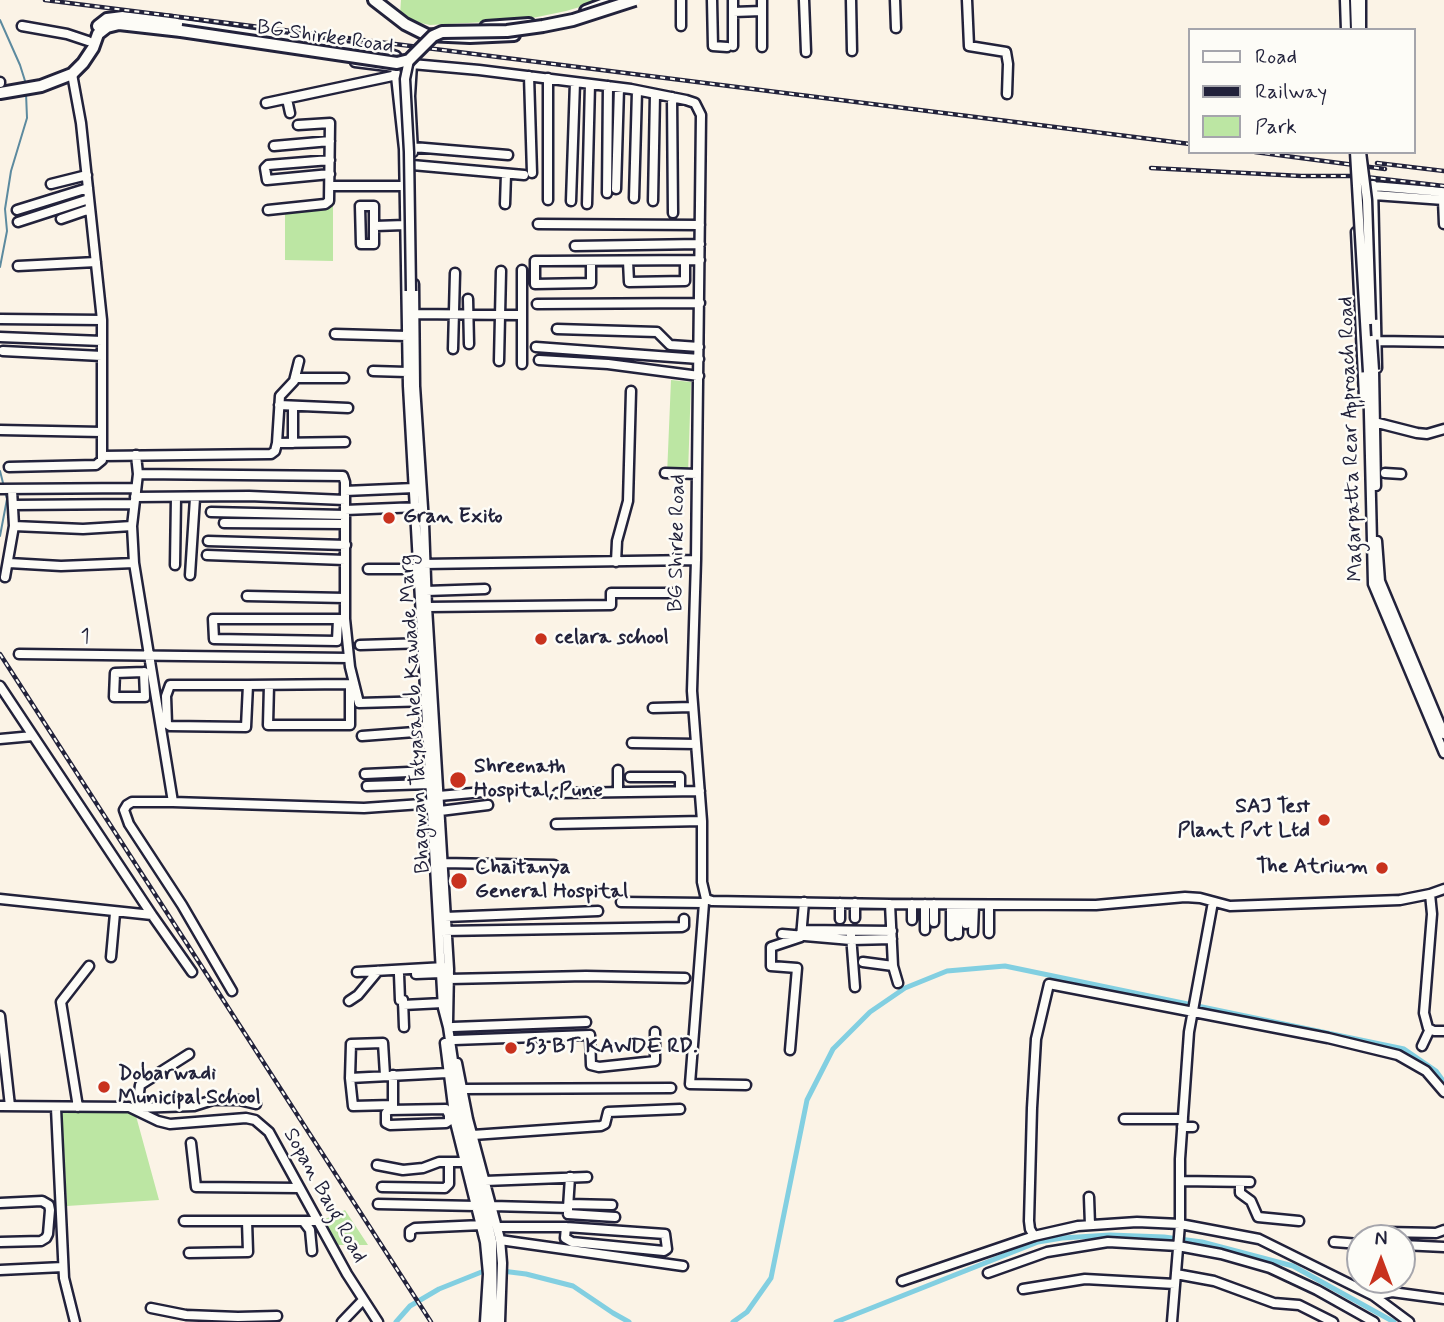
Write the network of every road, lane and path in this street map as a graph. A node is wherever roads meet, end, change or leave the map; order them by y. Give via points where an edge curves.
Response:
1 (374, 0) edge
2 (615, 0) edge
3 (626, 0) edge
4 (635, 0) edge
5 (642, 0) edge
6 (681, 0) edge
7 (712, 0) edge
8 (733, 0) edge
9 (762, 0) edge
10 (804, 0) edge
11 (851, 0) edge
12 (895, 0) edge
13 (967, 0) edge
14 (1347, 0) edge
15 (1355, 0) edge
16 (1361, 0) edge
17 (762, 11) junction
18 (733, 12) junction
19 (22, 26) dead end
20 (681, 26) dead end
21 (176, 28) junction
22 (896, 28) dead end
23 (1348, 28) edge
24 (1356, 28) edge
25 (1361, 28) edge
26 (413, 29) junction
27 (89, 47) junction
28 (762, 47) dead end
29 (852, 51) dead end
30 (806, 52) dead end
31 (403, 67) junction
32 (72, 74) junction
33 (529, 76) junction
34 (548, 78) junction
35 (575, 82) junction
36 (590, 84) junction
37 (608, 86) junction
38 (619, 88) junction
39 (637, 90) junction
40 (5, 92) edge
41 (655, 94) junction
42 (1007, 94) dead end
43 (672, 97) junction
44 (288, 99) junction
45 (266, 103) dead end
46 (290, 113) dead end
47 (298, 125) dead end
48 (330, 141) junction
49 (274, 146) dead end
50 (412, 147) junction
51 (1355, 154) edge
52 (1361, 154) edge
53 (508, 155) dead end
54 (330, 160) junction
55 (412, 165) junction
56 (330, 174) junction
57 (506, 174) junction
58 (87, 175) junction
59 (51, 184) dead end
60 (1373, 185) junction
61 (330, 186) junction
62 (405, 186) junction
63 (88, 188) junction
64 (1374, 195) junction
65 (1443, 197) edge
66 (634, 198) dead end
67 (89, 199) junction
68 (548, 200) dead end
69 (570, 201) dead end
70 (653, 201) dead end
71 (505, 204) dead end
72 (587, 204) dead end
73 (90, 209) junction
74 (17, 210) dead end
75 (268, 210) dead end
76 (673, 212) dead end
77 (61, 219) dead end
78 (18, 222) dead end
79 (538, 224) dead end
80 (1444, 224) edge
81 (405, 225) junction
82 (700, 225) junction
83 (375, 226) junction
84 (700, 244) junction
85 (575, 246) dead end
86 (700, 260) junction
87 (96, 261) junction
88 (591, 261) junction
89 (628, 261) junction
90 (685, 261) junction
91 (19, 266) dead end
92 (522, 270) dead end
93 (501, 271) dead end
94 (455, 273) dead end
95 (468, 299) dead end
96 (700, 303) junction
97 (537, 304) dead end
98 (412, 312) junction
99 (454, 315) junction
100 (469, 315) junction
101 (499, 315) junction
102 (522, 315) junction
103 (0, 319) edge
104 (102, 320) junction
105 (557, 329) dead end
106 (335, 334) dead end
107 (407, 336) junction
108 (0, 337) edge
109 (102, 341) junction
110 (1377, 341) junction
111 (1444, 342) edge
112 (469, 344) dead end
113 (536, 347) dead end
114 (699, 347) junction
115 (453, 349) dead end
116 (3, 351) dead end
117 (102, 356) junction
118 (699, 359) junction
119 (299, 360) dead end
120 (540, 360) dead end
121 (499, 361) dead end
122 (522, 364) dead end
123 (373, 371) dead end
124 (1371, 371) junction
125 (407, 372) junction
126 (698, 376) junction
127 (295, 378) junction
128 (344, 378) dead end
129 (631, 391) dead end
130 (279, 405) junction
131 (1371, 405) junction
132 (293, 406) junction
133 (348, 408) dead end
134 (1374, 422) junction
135 (1444, 429) edge
136 (0, 430) edge
137 (102, 432) junction
138 (415, 433) junction
139 (345, 442) dead end
140 (277, 443) junction
141 (293, 443) junction
142 (136, 455) junction
143 (102, 456) junction
144 (9, 467) dead end
145 (665, 473) dead end
146 (1385, 473) dead end
147 (138, 474) junction
148 (697, 474) junction
149 (1401, 474) dead end
150 (414, 488) junction
151 (7, 489) edge
152 (345, 496) junction
153 (135, 497) junction
154 (176, 497) junction
155 (195, 498) junction
156 (13, 505) junction
157 (419, 507) junction
158 (211, 512) dead end
159 (345, 516) junction
160 (224, 523) dead end
161 (14, 526) junction
162 (132, 526) junction
163 (208, 541) dead end
164 (346, 545) junction
165 (207, 555) dead end
166 (345, 560) junction
167 (696, 560) junction
168 (616, 562) junction
169 (9, 563) junction
170 (134, 563) junction
171 (175, 565) dead end
172 (420, 565) junction
173 (369, 569) dead end
174 (190, 575) dead end
175 (5, 578) dead end
176 (485, 589) dead end
177 (426, 591) junction
178 (676, 593) dead end
179 (247, 596) dead end
180 (345, 598) junction
181 (427, 607) junction
182 (341, 619) junction
183 (425, 643) junction
184 (360, 645) dead end
185 (19, 654) dead end
186 (150, 656) junction
187 (349, 658) junction
188 (354, 683) junction
189 (248, 685) junction
190 (269, 685) junction
191 (0, 686) edge
192 (151, 687) junction
193 (1421, 687) junction
194 (429, 701) junction
195 (354, 703) junction
196 (692, 707) junction
197 (653, 708) dead end
198 (428, 731) junction
199 (1444, 734) edge
200 (33, 736) junction
201 (362, 736) dead end
202 (0, 738) edge
203 (632, 743) dead end
204 (696, 744) junction
205 (1444, 752) edge
206 (618, 770) dead end
207 (430, 771) junction
208 (365, 774) dead end
209 (631, 777) dead end
210 (430, 784) junction
211 (367, 786) dead end
212 (680, 791) junction
213 (700, 791) junction
214 (483, 792) dead end
215 (618, 792) junction
216 (558, 793) dead end
217 (173, 802) junction
218 (437, 803) junction
219 (488, 805) dead end
220 (702, 821) junction
221 (556, 824) dead end
222 (442, 863) junction
223 (554, 865) dead end
224 (1444, 889) edge
225 (440, 893) junction
226 (1430, 894) junction
227 (0, 898) edge
228 (705, 901) junction
229 (621, 902) dead end
230 (804, 902) junction
231 (1213, 902) junction
232 (840, 903) junction
233 (855, 903) junction
234 (890, 904) junction
235 (912, 904) junction
236 (930, 904) junction
237 (962, 905) junction
238 (989, 905) junction
239 (598, 911) dead end
240 (115, 913) junction
241 (152, 915) junction
242 (445, 917) junction
243 (855, 918) dead end
244 (684, 919) dead end
245 (840, 919) dead end
246 (912, 920) dead end
247 (934, 922) dead end
248 (966, 924) dead end
249 (925, 930) dead end
250 (442, 931) junction
251 (974, 932) dead end
252 (802, 933) junction
253 (989, 933) dead end
254 (782, 934) dead end
255 (954, 934) dead end
256 (892, 935) junction
257 (851, 936) junction
258 (111, 957) dead end
259 (863, 962) dead end
260 (89, 966) dead end
261 (893, 966) junction
262 (444, 969) junction
263 (378, 971) junction
264 (192, 972) dead end
265 (357, 972) dead end
266 (399, 974) junction
267 (389, 975) dead end
268 (685, 978) dead end
269 (449, 979) junction
270 (898, 983) dead end
271 (855, 987) dead end
272 (232, 990) dead end
273 (349, 1001) dead end
274 (403, 1005) junction
275 (445, 1006) junction
276 (1192, 1010) junction
277 (0, 1016) edge
278 (586, 1022) dead end
279 (404, 1027) dead end
280 (450, 1027) junction
281 (1430, 1029) junction
282 (1444, 1031) edge
283 (654, 1032) dead end
284 (454, 1040) junction
285 (1423, 1046) dead end
286 (790, 1050) dead end
287 (189, 1054) dead end
288 (447, 1073) junction
289 (389, 1075) junction
290 (350, 1077) junction
291 (746, 1085) dead end
292 (671, 1088) dead end
293 (463, 1089) junction
294 (1444, 1093) edge
295 (256, 1104) dead end
296 (0, 1106) edge
297 (10, 1106) junction
298 (78, 1107) junction
299 (57, 1108) junction
300 (136, 1108) junction
301 (680, 1110) dead end
302 (452, 1115) junction
303 (1124, 1119) dead end
304 (1182, 1123) junction
305 (1193, 1127) dead end
306 (473, 1135) junction
307 (191, 1143) dead end
308 (466, 1162) junction
309 (449, 1163) junction
310 (377, 1165) dead end
311 (570, 1177) junction
312 (587, 1177) dead end
313 (485, 1181) junction
314 (1180, 1181) junction
315 (1240, 1182) junction
316 (1250, 1182) dead end
317 (382, 1187) dead end
318 (299, 1188) junction
319 (1089, 1197) dead end
320 (0, 1203) edge
321 (378, 1204) dead end
322 (612, 1205) dead end
323 (476, 1206) junction
324 (492, 1206) junction
325 (569, 1206) junction
326 (615, 1217) dead end
327 (49, 1219) junction
328 (61, 1219) junction
329 (184, 1220) dead end
330 (247, 1221) junction
331 (319, 1221) junction
332 (1299, 1221) dead end
333 (304, 1222) junction
334 (482, 1225) junction
335 (1090, 1225) junction
336 (1180, 1226) junction
337 (498, 1227) junction
338 (566, 1227) junction
339 (1444, 1230) edge
340 (1416, 1233) edge
341 (410, 1236) dead end
342 (1034, 1236) junction
343 (500, 1240) junction
344 (0, 1242) edge
345 (1334, 1242) dead end
346 (1346, 1243) edge
347 (1178, 1244) junction
348 (1416, 1246) edge
349 (1444, 1247) edge
350 (312, 1251) dead end
351 (188, 1254) dead end
352 (683, 1266) dead end
353 (63, 1267) junction
354 (0, 1270) edge
355 (988, 1273) dead end
356 (1176, 1279) junction
357 (902, 1281) dead end
358 (1023, 1289) dead end
359 (1374, 1296) junction
360 (1444, 1299) edge
361 (363, 1300) junction
362 (151, 1308) dead end
363 (277, 1316) dead end
364 (186, 1318) edge
365 (238, 1320) edge
366 (75, 1322) edge
367 (342, 1322) edge
368 (378, 1322) edge
369 (485, 1322) edge
370 (493, 1322) edge
371 (500, 1322) edge
372 (1172, 1322) edge
373 (1333, 1322) edge
374 (1374, 1322) edge
375 (1409, 1322) edge

1 - 26 main road
2 - 26 main road via 576,15 535,23
3 - 21 main road, bridge via 541,24 438,30 408,54 392,58
4 - 31 main road, bridge via 543,26 442,32
5 - 26 main road via 578,24 540,32 470,37
6 - 20 street
7 - 18 street via 713,46 730,46
8 - 18 street
9 - 17 street
10 - 30 street
11 - 29 street
12 - 22 street
13 - 42 street via 969,46 1006,52
14 - 23 street
15 - 24 street
16 - 25 street
17 - 18 street
17 - 28 street
19 - 27 street via 67,34
21 - 27 main road via 106,23 93,48
21 - 31 main road, bridge
27 - 32 main road
31 - 33 street, BG Shirke Road
31 - 44 street, BG Shirke Road
31 - 50 street, Bhagwan Tatyasaheb Kawade Marg via 410,96
31 - 62 street, Bhagwan Tatyasaheb Kawade Marg
31 - 98 street, bridge
32 - 40 main road via 41,86
32 - 58 street
33 - 34 street, BG Shirke Road
33 - 57 street via 528,174
34 - 35 street, BG Shirke Road
34 - 68 street
35 - 36 street, BG Shirke Road
35 - 69 street
36 - 37 street, BG Shirke Road
36 - 72 street
37 - 38 street, BG Shirke Road
37 - 38 street via 611,191
38 - 39 street, BG Shirke Road
39 - 41 street, BG Shirke Road
39 - 66 street
41 - 43 street, BG Shirke Road
41 - 70 street
43 - 76 street
43 - 82 street, BG Shirke Road via 695,103 701,115
44 - 45 street, BG Shirke Road
44 - 46 street
47 - 48 street via 329,122
48 - 49 street
48 - 54 street
50 - 53 street
50 - 55 street, Bhagwan Tatyasaheb Kawade Marg
51 - 124 street, Magarpatta Rear Approach Road, bridge
52 - 124 street, Magarpatta Rear Approach Road, bridge via 1367,200
54 - 56 street
54 - 56 street via 265,168 267,180
55 - 57 street
55 - 98 street, Bhagwan Tatyasaheb Kawade Marg
56 - 61 street
57 - 71 street
58 - 59 street
58 - 63 street
60 - 64 street
60 - 65 street
60 - 131 street via 1353,187 1362,390
61 - 62 street
61 - 75 street via 325,204
62 - 81 street, Bhagwan Tatyasaheb Kawade Marg
63 - 67 street
63 - 74 street
64 - 65 street
64 - 110 street
65 - 80 street
67 - 73 street
67 - 78 street
73 - 77 street
73 - 87 street
79 - 82 street
81 - 83 street
81 - 98 street, Bhagwan Tatyasaheb Kawade Marg
82 - 84 street, BG Shirke Road
83 - 83 street via 374,244 361,244 360,206 374,206
84 - 85 street
84 - 86 street, BG Shirke Road
86 - 90 street
86 - 96 street, BG Shirke Road
87 - 91 street
87 - 104 street
88 - 88 street via 535,261 535,284 591,283
88 - 89 street
89 - 90 street
89 - 90 street via 629,282 685,281
92 - 102 street
93 - 101 street
94 - 99 street
95 - 100 street
96 - 97 street
96 - 114 street, BG Shirke Road
98 - 99 street
98 - 107 street, Bhagwan Tatyasaheb Kawade Marg
98 - 138 street, Bhagwan Tatyasaheb Kawade Marg
99 - 100 street
99 - 115 street
100 - 101 street
100 - 112 street
101 - 102 street
101 - 121 street
102 - 122 street
103 - 104 street
104 - 109 street
105 - 114 street via 657,332 670,345
106 - 107 street
107 - 125 street, Bhagwan Tatyasaheb Kawade Marg
108 - 109 street
109 - 117 street
110 - 111 street
110 - 131 street via 1378,384
113 - 118 street
114 - 118 street, BG Shirke Road
116 - 117 street
117 - 137 street
118 - 126 street, BG Shirke Road
119 - 127 street
120 - 126 street
123 - 125 street
124 - 131 street, Magarpatta Rear Approach Road
125 - 138 street, Bhagwan Tatyasaheb Kawade Marg
126 - 148 street, BG Shirke Road
127 - 128 street
127 - 130 street via 280,396
129 - 168 street via 628,501
130 - 132 street
130 - 140 street
131 - 134 street, Magarpatta Rear Approach Road
131 - 193 street, Magarpatta Rear Approach Road via 1373,584
132 - 133 street
132 - 141 street
134 - 135 street via 1417,433
134 - 193 street, Magarpatta Rear Approach Road via 1380,581
136 - 137 street
137 - 143 street
138 - 150 street, Bhagwan Tatyasaheb Kawade Marg
138 - 157 street, Bhagwan Tatyasaheb Kawade Marg
139 - 141 street
140 - 141 street
140 - 142 street via 268,455
142 - 143 street
142 - 147 street
143 - 144 street via 96,466
145 - 148 street
146 - 149 street
147 - 152 street via 339,475 345,477
147 - 153 street
148 - 167 street, BG Shirke Road
150 - 152 street
150 - 157 street, Bhagwan Tatyasaheb Kawade Marg
151 - 153 street
151 - 156 street
152 - 155 street
152 - 159 street
153 - 154 street
153 - 156 street
153 - 162 street
154 - 155 street
154 - 171 street
155 - 174 street
156 - 161 street
157 - 159 street
157 - 172 street, Bhagwan Tatyasaheb Kawade Marg
158 - 159 street
159 - 160 street
159 - 164 street
161 - 162 street via 83,530
161 - 169 street
162 - 170 street
163 - 164 street
164 - 166 street
165 - 166 street
166 - 180 street
167 - 168 street
167 - 196 street, BG Shirke Road
168 - 172 street
169 - 170 street
169 - 175 street
170 - 186 street
172 - 173 street
172 - 177 street, Bhagwan Tatyasaheb Kawade Marg
172 - 183 street, Bhagwan Tatyasaheb Kawade Marg
176 - 177 street
177 - 181 street, Bhagwan Tatyasaheb Kawade Marg
178 - 181 street via 611,593 611,605
179 - 180 street
180 - 182 street
181 - 183 street, Bhagwan Tatyasaheb Kawade Marg
182 - 182 street via 337,641 214,639 213,619
182 - 187 street
183 - 184 street
183 - 194 street, Bhagwan Tatyasaheb Kawade Marg
185 - 186 street, 1
186 - 187 street, 1
186 - 192 street
187 - 188 street
188 - 192 street
188 - 195 street
189 - 189 street via 246,727 167,724 170,685
189 - 190 street
190 - 195 street via 350,684
190 - 195 street via 268,725 349,725
191 - 200 street
192 - 192 street via 145,696 114,697 115,673 144,672
192 - 217 street
193 - 199 street, Magarpatta Rear Approach Road
193 - 205 street, Magarpatta Rear Approach Road
194 - 195 street
194 - 198 street, Bhagwan Tatyasaheb Kawade Marg
194 - 218 street, Bhagwan Tatyasaheb Kawade Marg
196 - 197 street
196 - 204 street, BG Shirke Road
198 - 201 street
198 - 207 street, Bhagwan Tatyasaheb Kawade Marg
200 - 202 street
200 - 241 street
203 - 204 street
204 - 213 street, BG Shirke Road
206 - 215 street
207 - 208 street
207 - 210 street, Bhagwan Tatyasaheb Kawade Marg
209 - 212 street via 680,777
210 - 211 street
210 - 218 street, Bhagwan Tatyasaheb Kawade Marg
212 - 213 street
212 - 215 street
213 - 220 street, BG Shirke Road
214 - 218 street
215 - 216 street
217 - 218 street via 344,808
217 - 272 street via 132,802 125,816
218 - 219 street
218 - 222 street, Bhagwan Tatyasaheb Kawade Marg
218 - 225 street, Bhagwan Tatyasaheb Kawade Marg
220 - 221 street
220 - 228 street, BG Shirke Road
222 - 223 street
222 - 225 street, Bhagwan Tatyasaheb Kawade Marg
224 - 226 street
225 - 242 street, Bhagwan Tatyasaheb Kawade Marg
225 - 250 street, Bhagwan Tatyasaheb Kawade Marg
226 - 231 street via 1374,901 1230,906
226 - 281 street via 1424,1013
227 - 240 street
228 - 229 street
228 - 230 street
228 - 291 street, BG Shirke Road via 690,1084
230 - 232 street
230 - 252 street
231 - 238 street via 1185,897 1096,905
231 - 276 street
232 - 233 street
232 - 245 street
233 - 234 street
233 - 243 street
234 - 235 street
234 - 256 street
235 - 236 street
235 - 246 street
236 - 237 street
236 - 247 street
236 - 249 street
237 - 238 street
237 - 248 street
237 - 251 street
237 - 255 street
238 - 253 street
239 - 242 street
240 - 241 street
240 - 258 street
241 - 264 street
242 - 250 street, Bhagwan Tatyasaheb Kawade Marg
244 - 250 street via 684,926 679,927
250 - 262 street, Bhagwan Tatyasaheb Kawade Marg
252 - 254 street
252 - 257 street
252 - 286 street via 771,947 771,966 797,968
256 - 257 street
256 - 261 street
257 - 271 street
259 - 261 street
260 - 298 street via 61,1002
261 - 270 street
262 - 263 street
262 - 266 street
262 - 269 street, Bhagwan Tatyasaheb Kawade Marg
262 - 275 street, Bhagwan Tatyasaheb Kawade Marg
263 - 265 street
263 - 273 street
266 - 267 street
266 - 274 street
268 - 269 street
269 - 275 street, Bhagwan Tatyasaheb Kawade Marg
274 - 275 street
274 - 279 street
275 - 280 street, Bhagwan Tatyasaheb Kawade Marg
275 - 288 street
276 - 294 street via 1398,1055 1426,1071
276 - 304 street
276 - 342 street via 1049,984 1036,1039 1029,1221
277 - 297 street
278 - 280 street
280 - 284 street
280 - 370 street, Bhagwan Tatyasaheb Kawade Marg via 462,1121 492,1241
281 - 282 street
281 - 285 street
283 - 284 street via 655,1060 594,1067 590,1035
284 - 293 street
287 - 300 street via 140,1085
288 - 289 street
288 - 302 street
289 - 290 street
289 - 290 street via 383,1043 353,1042
289 - 290 street via 394,1103 390,1106 353,1106
292 - 293 street
293 - 306 street
295 - 300 street via 213,1100 194,1106
296 - 297 street, Sopan Baug Road
297 - 299 street, Sopan Baug Road
298 - 299 street, Sopan Baug Road
298 - 300 street, Sopan Baug Road
299 - 328 street
300 - 318 street, Sopan Baug Road via 170,1124 255,1120 269,1132
301 - 306 street via 608,1112 601,1126
302 - 302 street via 446,1123 386,1123 389,1110 446,1109
302 - 308 street
303 - 304 street
304 - 305 street
304 - 314 street
306 - 313 street
307 - 318 street via 196,1187
308 - 309 street
308 - 323 street
309 - 310 street via 403,1170
309 - 317 street via 450,1184 445,1188
311 - 312 street
311 - 313 street
311 - 325 street
313 - 324 street
314 - 315 street
314 - 336 street
315 - 316 street
315 - 332 street via 1240,1192 1251,1201 1258,1217
318 - 331 street, Sopan Baug Road
319 - 335 street
320 - 327 street via 45,1202
321 - 323 street
322 - 325 street
323 - 334 street
324 - 325 street
324 - 337 street
325 - 326 street via 568,1214
327 - 328 street
327 - 344 street via 48,1234 41,1241
328 - 353 street
329 - 330 street
330 - 333 street
330 - 351 street via 248,1252
331 - 333 street
331 - 361 street, Sopan Baug Road
333 - 350 street via 310,1230
334 - 341 street via 415,1228
334 - 369 street via 488,1274
335 - 336 street via 1137,1222
335 - 342 street
336 - 347 street
336 - 359 street via 1259,1239
337 - 338 street
337 - 343 street
338 - 338 street via 565,1238 572,1242 667,1249 665,1234
339 - 340 street
342 - 357 street
343 - 352 street
343 - 371 street
345 - 346 street
347 - 355 street via 1108,1242 1047,1252
347 - 356 street
347 - 374 street via 1270,1268
348 - 349 street
353 - 354 street
353 - 366 street
356 - 358 street via 1085,1279
356 - 372 street
356 - 373 street via 1214,1281 1274,1303 1299,1305
359 - 360 street via 1392,1292
359 - 375 street
361 - 367 street
361 - 368 street, Sopan Baug Road
362 - 364 street
363 - 365 street
364 - 365 street

